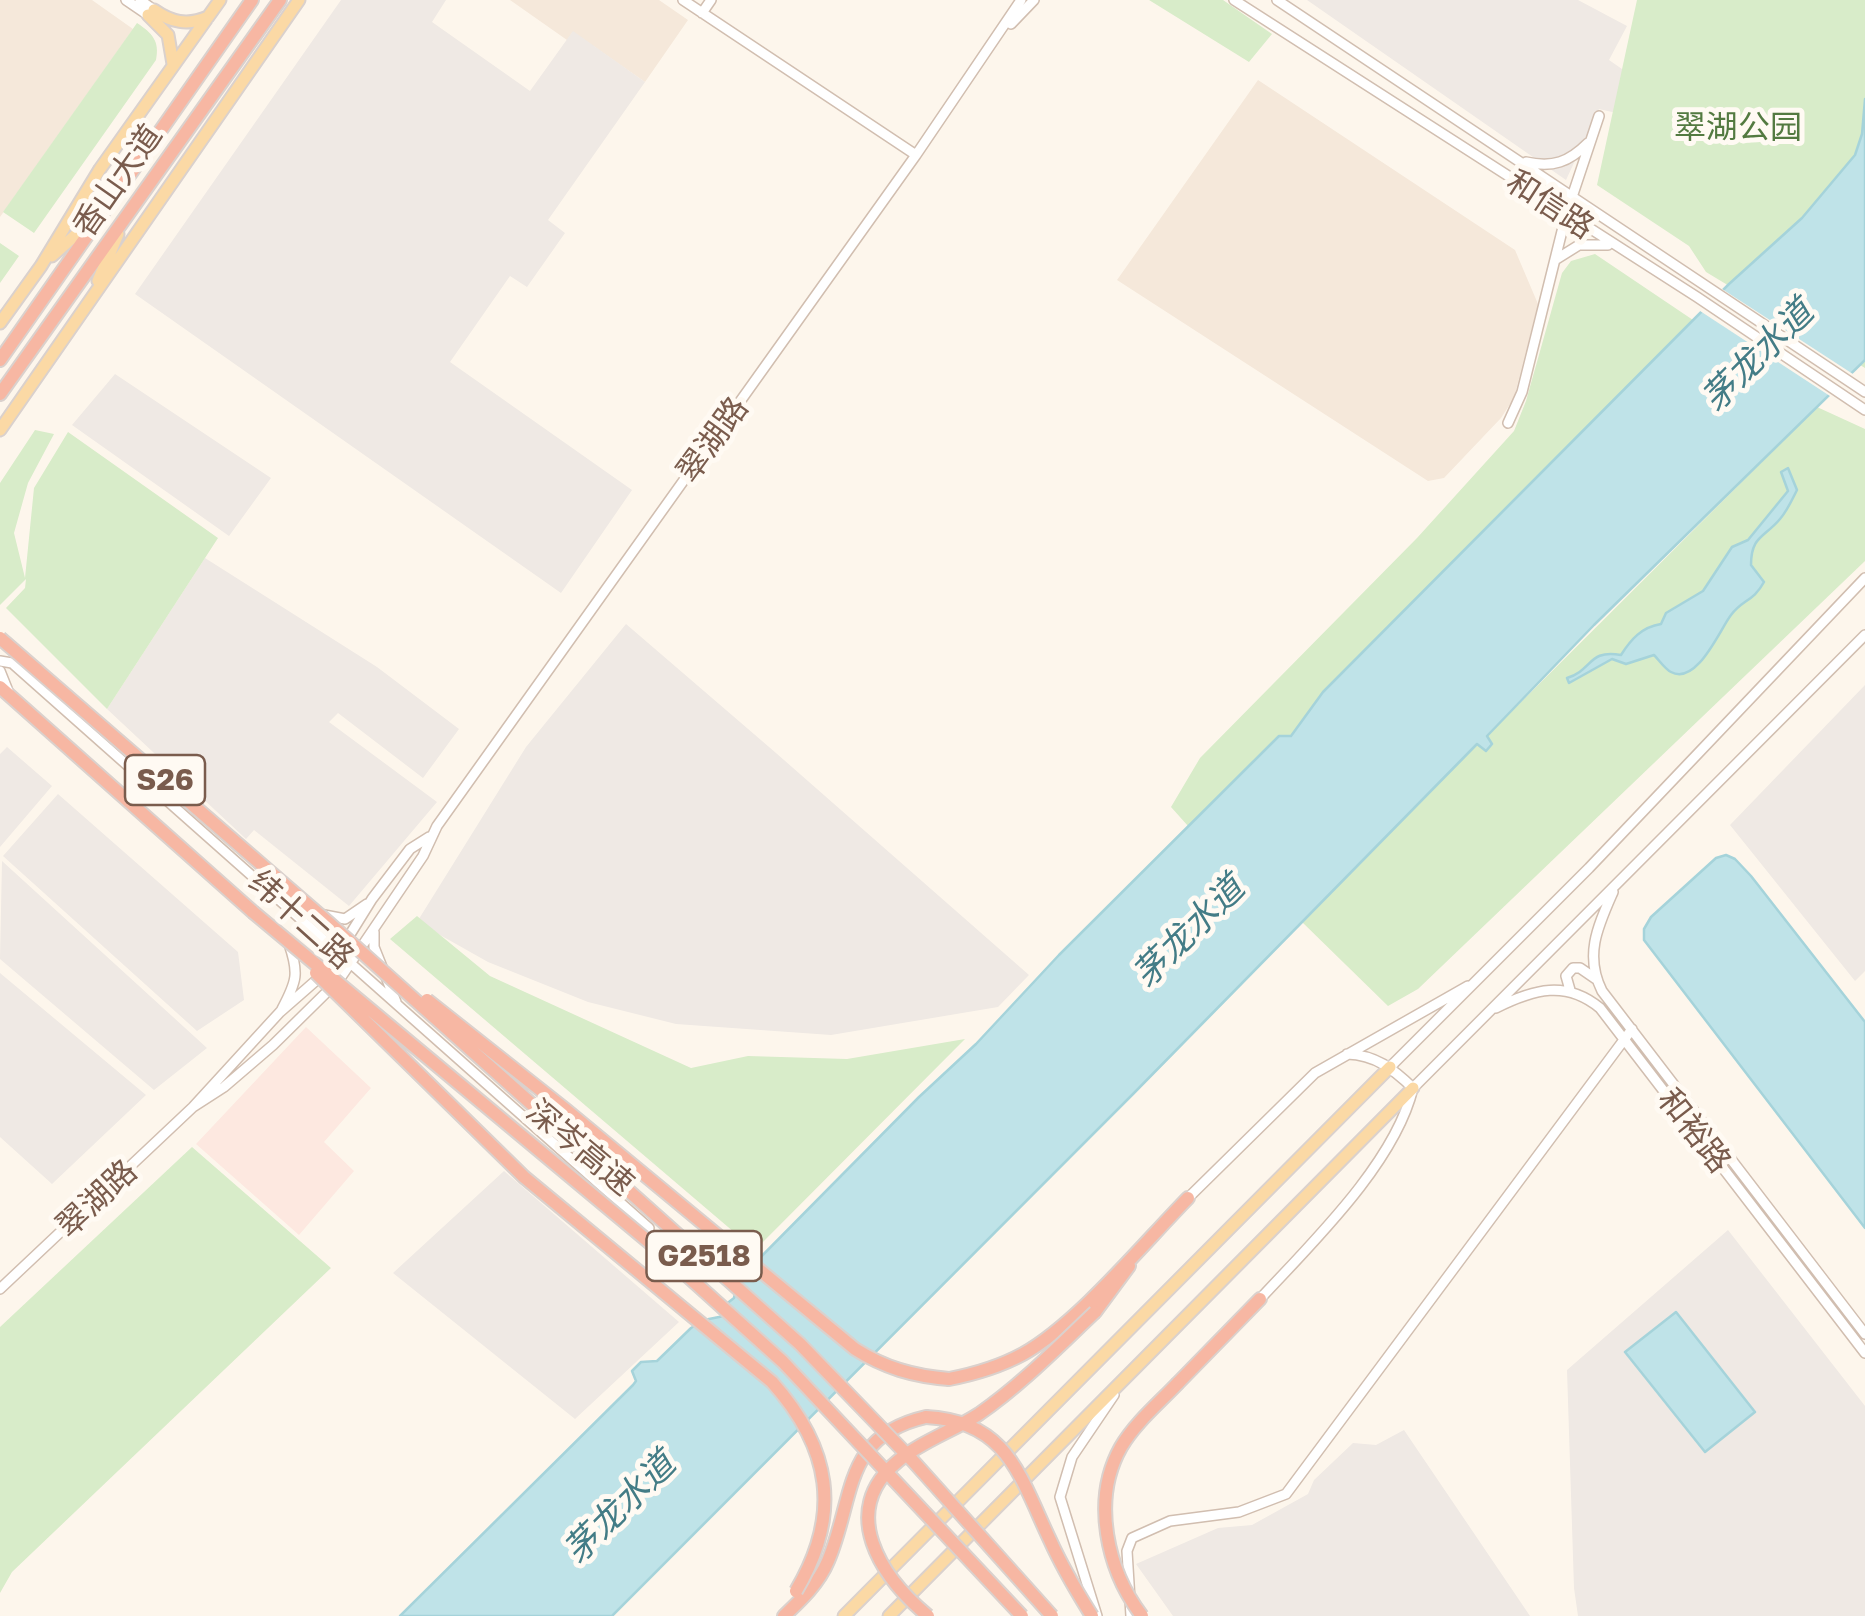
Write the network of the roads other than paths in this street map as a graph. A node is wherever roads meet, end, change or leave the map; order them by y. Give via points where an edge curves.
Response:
1 (126, 0) edge
2 (140, 0) edge
3 (220, 0) edge
4 (252, 0) edge
5 (280, 0) edge
6 (299, 0) edge
7 (683, 0) edge
8 (711, 0) edge
9 (1021, 0) edge
10 (1034, 0) edge
11 (1234, 0) edge
12 (1276, 0) edge
13 (151, 12) junction
14 (702, 12) junction
15 (208, 17) junction
16 (996, 41) junction
17 (174, 64) junction
18 (1599, 116) dead end
19 (1590, 142) junction
20 (916, 155) junction
21 (1517, 160) junction
22 (1572, 196) junction
23 (108, 205) junction
24 (1566, 216) junction
25 (125, 218) junction
26 (1614, 246) junction
27 (1556, 260) junction
28 (40, 266) junction
29 (89, 304) junction
30 (0, 323) edge
31 (0, 360) edge
32 (1865, 392) edge
33 (0, 394) edge
34 (1861, 407) edge
35 (1508, 423) dead end
36 (0, 430) edge
37 (1865, 578) edge
38 (1865, 635) edge
39 (0, 638) edge
40 (0, 660) edge
41 (0, 671) edge
42 (0, 687) edge
43 (429, 838) junction
44 (1617, 884) junction
45 (372, 898) junction
46 (290, 908) junction
47 (254, 912) junction
48 (329, 923) junction
49 (374, 930) junction
50 (284, 932) junction
51 (340, 953) junction
52 (351, 965) junction
53 (328, 970) junction
54 (1596, 978) junction
55 (339, 980) junction
56 (1479, 980) junction
57 (1570, 990) junction
58 (396, 1005) junction
59 (280, 1012) junction
60 (1485, 1014) junction
61 (302, 1017) junction
62 (1632, 1030) junction
63 (1624, 1041) junction
64 (412, 1044) junction
65 (1344, 1054) junction
66 (1390, 1067) junction
67 (1413, 1088) junction
68 (193, 1108) junction
69 (600, 1184) junction
70 (1188, 1198) joint
71 (650, 1228) dead end
72 (1144, 1242) junction
73 (0, 1288) edge
74 (1260, 1299) joint
75 (1865, 1334) edge
76 (1865, 1353) edge
77 (1126, 1380) junction
78 (799, 1595) junction
79 (781, 1616) edge
80 (844, 1616) edge
81 (889, 1616) edge
82 (928, 1616) edge
83 (1022, 1616) edge
84 (1052, 1616) edge
85 (1094, 1616) edge
86 (1131, 1616) edge
87 (1142, 1616) edge

1 - 13 street
2 - 13 street
3 - 15 main road
4 - 23 highway, 香山大道
5 - 25 highway, 香山大道
6 - 29 main road
7 - 14 street
8 - 14 street
9 - 16 street, 翠湖路
10 - 16 street, 翠湖路
11 - 24 street, 和信路
12 - 21 street, 和信路
13 - 15 main road via 178,22
13 - 17 main road via 168,35
14 - 20 street
15 - 17 main road
16 - 20 street, 翠湖路
17 - 28 main road
18 - 19 street
19 - 21 street via 1564,162
19 - 22 street
20 - 43 street, 翠湖路
21 - 22 street, 和信路
22 - 24 street
22 - 32 street, 和信路
23 - 28 main road
23 - 31 highway, 香山大道
24 - 26 street, 和信路
24 - 27 street
25 - 29 main road
25 - 33 highway, 香山大道
26 - 27 street via 1579,245
26 - 34 street, 和信路
27 - 35 street
28 - 30 main road
29 - 36 main road
37 - 56 street
38 - 44 street
39 - 48 highway, S26, bridge
40 - 46 street, 纬十二路
41 - 50 street via 6,688
42 - 47 highway, S26
43 - 45 street, 翠湖路 via 410,849
43 - 49 street, 翠湖路
44 - 54 street via 1593,941
44 - 60 street
45 - 46 street via 345,919
45 - 51 street, 翠湖路
46 - 51 street, 纬十二路
47 - 78 highway, bridge via 524,1177 796,1409 813,1438 825,1500 822,1532
47 - 83 highway, 深岑高速 / G2518, bridge via 661,1252 782,1362
48 - 72 highway, bridge via 877,1363 913,1376 948,1378 1026,1352 1072,1316
48 - 84 highway, 深岑高速 / G2518, bridge via 800,1344
49 - 52 street, 翠湖路
49 - 58 street
50 - 53 street
50 - 59 street via 297,968
51 - 52 street, 纬十二路
51 - 53 street, 翠湖路
52 - 55 street, 翠湖路
52 - 58 street, 纬十二路
53 - 55 street
53 - 59 street, 翠湖路
54 - 57 street via 1573,968 1566,976
54 - 62 street, 和裕路
55 - 61 street, 翠湖路
55 - 64 street
56 - 65 street
56 - 66 street
57 - 60 street via 1522,995
57 - 63 street, 和裕路 via 1600,1008
58 - 69 street, 纬十二路
59 - 68 street, 翠湖路
60 - 67 street
61 - 64 street via 325,999 342,1000
61 - 68 street, 翠湖路
62 - 63 street
62 - 75 street, 和裕路
63 - 76 street, 和裕路
63 - 86 street via 1286,1494 1239,1512 1170,1521 1132,1538
64 - 69 street via 587,1197
65 - 66 street
65 - 70 street via 1301,1085
66 - 67 street
66 - 80 main road
67 - 74 street via 1403,1123 1380,1158
67 - 77 main road
68 - 73 street, 翠湖路
69 - 71 street, 纬十二路
70 - 72 highway
72 - 82 highway, bridge via 1095,1312 1011,1389 898,1461 881,1479 868,1528 876,1556
74 - 87 highway, bridge via 1121,1448 1106,1488 1114,1565
77 - 81 main road
77 - 85 street via 1072,1457 1060,1497
78 - 79 highway
78 - 85 highway, bridge via 827,1565 862,1457 903,1422 950,1418 978,1428 1018,1468

